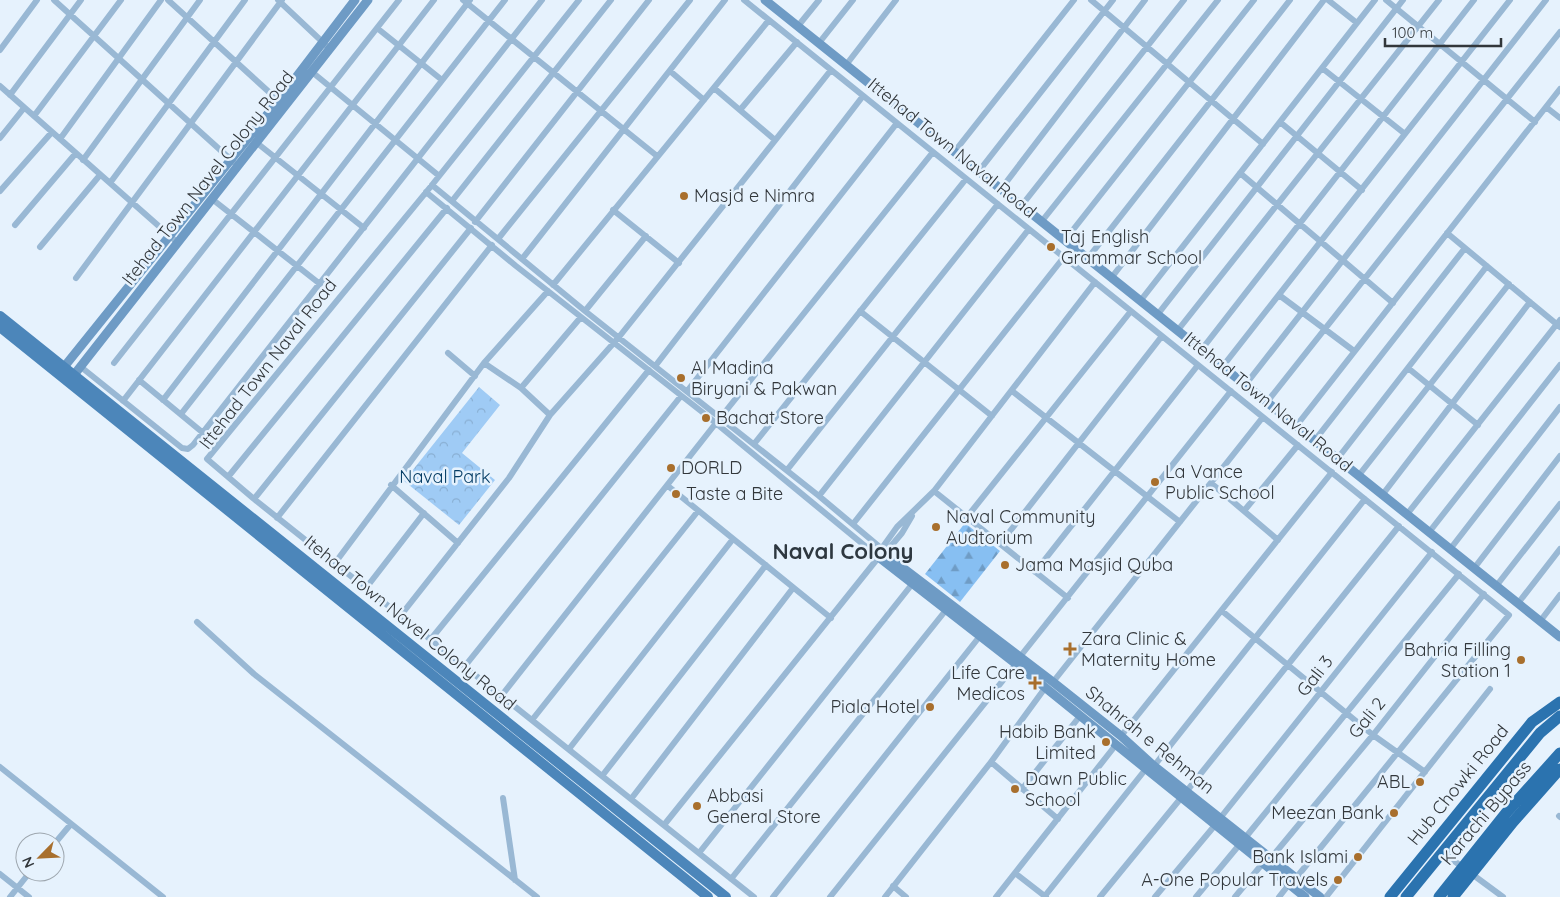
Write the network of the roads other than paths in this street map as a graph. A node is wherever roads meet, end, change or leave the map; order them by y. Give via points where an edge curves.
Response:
1 (37, 0) edge
2 (54, 0) edge
3 (81, 0) edge
4 (121, 0) edge
5 (160, 0) edge
6 (168, 0) edge
7 (200, 0) edge
8 (245, 0) edge
9 (355, 0) edge
10 (368, 0) edge
11 (399, 0) edge
12 (434, 0) edge
13 (505, 0) edge
14 (542, 0) edge
15 (579, 0) edge
16 (611, 0) edge
17 (649, 0) edge
18 (690, 0) edge
19 (725, 0) edge
20 (744, 0) edge
21 (819, 0) edge
22 (853, 0) edge
23 (896, 0) edge
24 (1074, 0) edge
25 (1091, 0) edge
26 (1114, 0) edge
27 (1145, 0) edge
28 (1184, 0) edge
29 (1218, 0) edge
30 (1254, 0) edge
31 (1290, 0) edge
32 (1324, 0) edge
33 (1328, 0) edge
34 (1375, 0) edge
35 (1386, 0) edge
36 (1403, 0) edge
37 (1439, 0) edge
38 (1474, 0) edge
39 (1510, 0) edge
40 (1546, 0) edge
41 (280, 1) edge
42 (467, 1) edge
43 (770, 2) edge
44 (1396, 8) junction
45 (1104, 12) junction
46 (70, 15) junction
47 (187, 18) junction
48 (769, 20) junction
49 (488, 22) junction
50 (1357, 23) junction
51 (798, 26) junction
52 (1418, 26) junction
53 (1123, 27) junction
54 (377, 28) junction
55 (1560, 32) edge
56 (94, 36) junction
57 (323, 41) junction
58 (512, 41) junction
59 (214, 42) junction
60 (797, 42) junction
61 (819, 43) junction
62 (399, 44) junction
63 (1440, 44) junction
64 (1147, 47) junction
65 (330, 48) junction
66 (0, 50) edge
67 (118, 58) junction
68 (533, 59) junction
69 (236, 62) junction
70 (1462, 62) junction
71 (421, 64) junction
72 (846, 64) junction
73 (1167, 64) junction
74 (1322, 68) junction
75 (831, 70) junction
76 (670, 71) junction
77 (312, 72) junction
78 (552, 74) junction
79 (142, 80) junction
80 (442, 80) junction
81 (1484, 80) junction
82 (1189, 82) junction
83 (1339, 82) junction
84 (0, 86) edge
85 (331, 87) junction
86 (714, 88) junction
87 (1560, 89) edge
88 (576, 93) junction
89 (10, 95) junction
90 (863, 96) junction
91 (1361, 99) junction
92 (1507, 99) junction
93 (704, 100) junction
94 (1211, 101) junction
95 (168, 104) junction
96 (282, 104) junction
97 (352, 104) junction
98 (1546, 107) junction
99 (24, 108) junction
100 (740, 110) junction
101 (600, 112) junction
102 (34, 116) junction
103 (1383, 117) junction
104 (1560, 118) edge
105 (1233, 119) junction
106 (1280, 122) junction
107 (1535, 122) junction
108 (375, 123) junction
109 (897, 123) junction
110 (191, 124) junction
111 (624, 130) junction
112 (52, 132) junction
113 (1405, 134) junction
114 (1296, 136) junction
115 (0, 138) edge
116 (60, 139) junction
117 (395, 140) junction
118 (775, 140) junction
119 (257, 143) junction
120 (1263, 144) junction
121 (954, 151) junction
122 (933, 152) junction
123 (76, 153) junction
124 (1318, 153) junction
125 (657, 156) junction
126 (275, 158) junction
127 (230, 159) junction
128 (83, 160) junction
129 (419, 160) junction
130 (238, 166) junction
131 (979, 171) junction
132 (1340, 172) junction
133 (1240, 173) junction
134 (100, 174) junction
135 (297, 175) junction
136 (438, 175) junction
137 (966, 178) junction
138 (110, 183) junction
139 (432, 185) junction
140 (1256, 187) junction
141 (1001, 189) junction
142 (1362, 190) junction
143 (0, 191) edge
144 (426, 192) junction
145 (321, 194) junction
146 (212, 199) junction
147 (452, 201) junction
148 (132, 203) junction
149 (998, 204) junction
150 (1022, 205) junction
151 (1277, 205) junction
152 (447, 208) junction
153 (341, 209) junction
154 (613, 210) junction
155 (231, 214) junction
156 (1042, 221) junction
157 (475, 222) junction
158 (1300, 224) junction
159 (14, 225) dead end
160 (364, 228) junction
161 (471, 228) junction
162 (1029, 229) junction
163 (253, 232) junction
164 (1447, 233) junction
165 (170, 236) junction
166 (646, 236) junction
167 (498, 239) junction
168 (1065, 240) junction
169 (1321, 242) junction
170 (178, 243) junction
171 (492, 245) junction
172 (40, 247) dead end
173 (1465, 248) junction
174 (277, 250) junction
175 (1064, 258) junction
176 (1088, 258) junction
177 (522, 259) junction
178 (1342, 260) junction
179 (679, 262) junction
180 (297, 266) junction
181 (1487, 266) junction
182 (1112, 277) junction
183 (76, 278) dead end
184 (1364, 279) junction
185 (1095, 282) junction
186 (320, 284) junction
187 (1509, 284) junction
188 (553, 285) junction
189 (548, 291) junction
190 (1279, 295) junction
191 (1141, 300) junction
192 (1530, 302) junction
193 (1393, 303) junction
194 (860, 311) junction
195 (1131, 311) junction
196 (1302, 312) junction
197 (583, 314) junction
198 (1158, 314) junction
199 (0, 316) edge
200 (1559, 324) edge
201 (0, 326) edge
202 (1325, 329) junction
203 (1178, 330) junction
204 (1162, 336) junction
205 (619, 337) junction
206 (892, 338) junction
207 (614, 343) junction
208 (1202, 349) junction
209 (1354, 352) junction
210 (448, 353) dead end
211 (114, 363) dead end
212 (484, 363) junction
213 (924, 363) junction
214 (1198, 364) junction
215 (656, 365) junction
216 (1560, 365) edge
217 (1223, 366) junction
218 (81, 367) junction
219 (1408, 368) junction
220 (649, 370) junction
221 (61, 371) junction
222 (475, 376) junction
223 (71, 379) junction
224 (139, 380) junction
225 (1246, 384) junction
226 (1429, 385) junction
227 (521, 388) junction
228 (688, 390) junction
229 (960, 391) junction
230 (1012, 391) junction
231 (1231, 392) junction
232 (682, 396) junction
233 (163, 400) junction
234 (123, 401) junction
235 (1267, 402) junction
236 (1452, 404) junction
237 (1560, 407) edge
238 (181, 414) junction
239 (550, 415) junction
240 (992, 416) junction
241 (1262, 416) junction
242 (721, 417) junction
243 (1046, 417) junction
244 (716, 423) junction
245 (1297, 425) junction
246 (1478, 425) junction
247 (202, 432) junction
248 (1315, 440) junction
249 (1079, 443) junction
250 (754, 444) junction
251 (1298, 445) junction
252 (1560, 456) edge
253 (1338, 458) junction
254 (787, 470) junction
255 (1114, 471) junction
256 (1332, 472) junction
257 (1359, 475) junction
258 (228, 476) junction
259 (1211, 483) junction
260 (391, 485) junction
261 (668, 486) junction
262 (934, 491) junction
263 (1383, 494) junction
264 (820, 496) junction
265 (1148, 497) junction
266 (254, 499) junction
267 (1365, 499) junction
268 (1560, 504) edge
269 (698, 511) junction
270 (1244, 511) junction
271 (424, 513) junction
272 (1408, 513) junction
273 (967, 517) junction
274 (277, 518) junction
275 (1180, 522) junction
276 (853, 524) junction
277 (1399, 526) junction
278 (1430, 531) junction
279 (733, 539) junction
280 (1278, 540) junction
281 (458, 542) junction
282 (1000, 544) junction
283 (1451, 548) junction
284 (1560, 549) edge
285 (1432, 552) junction
286 (881, 554) junction
287 (335, 563) junction
288 (766, 565) junction
289 (1474, 567) junction
290 (1035, 572) junction
291 (1459, 574) junction
292 (913, 584) junction
293 (1497, 585) junction
294 (366, 588) junction
295 (793, 588) junction
296 (1484, 594) junction
297 (1560, 595) edge
298 (1068, 598) junction
299 (1519, 602) junction
300 (946, 610) junction
301 (1222, 611) junction
302 (401, 615) junction
303 (831, 618) junction
304 (1540, 620) junction
305 (197, 622) dead end
306 (980, 636) junction
307 (1560, 637) edge
308 (1255, 638) junction
309 (431, 639) junction
310 (431, 660) junction
311 (1018, 661) junction
312 (1288, 665) junction
313 (465, 666) junction
314 (424, 669) junction
315 (1049, 685) junction
316 (1490, 689) dead end
317 (1321, 693) junction
318 (502, 695) junction
319 (1560, 702) edge
320 (1347, 714) junction
321 (1080, 716) junction
322 (1560, 716) edge
323 (532, 720) junction
324 (1373, 735) junction
325 (1121, 736) junction
326 (1116, 746) junction
327 (569, 749) junction
328 (1399, 752) junction
329 (1560, 753) edge
330 (991, 762) junction
331 (0, 766) edge
332 (1149, 768) junction
333 (1560, 769) edge
334 (1425, 772) junction
335 (602, 776) junction
336 (1022, 789) junction
337 (1184, 795) junction
338 (503, 798) dead end
339 (631, 799) junction
340 (1058, 819) junction
341 (1218, 820) junction
342 (71, 824) junction
343 (664, 825) junction
344 (64, 832) edge
345 (1242, 841) junction
346 (1432, 844) junction
347 (1443, 852) junction
348 (699, 853) junction
349 (1267, 861) junction
350 (1015, 873) junction
351 (0, 874) edge
352 (731, 879) junction
353 (516, 880) junction
354 (1293, 881) junction
355 (22, 882) edge
356 (893, 886) junction
357 (17, 888) junction
358 (10, 897) edge
359 (29, 897) edge
360 (164, 897) edge
361 (537, 897) edge
362 (708, 897) edge
363 (726, 897) edge
364 (754, 897) edge
365 (773, 897) edge
366 (830, 897) edge
367 (885, 897) edge
368 (906, 897) edge
369 (996, 897) edge
370 (1045, 897) edge
371 (1100, 897) edge
372 (1155, 897) edge
373 (1196, 897) edge
374 (1235, 897) edge
375 (1279, 897) edge
376 (1305, 897) edge
377 (1320, 897) edge
378 (1326, 897) edge
379 (1390, 897) edge
380 (1406, 897) edge
381 (1440, 897) edge
382 (1453, 897) edge
383 (1503, 897) edge

1 - 66 street
2 - 46 street
3 - 46 street
4 - 56 street
5 - 67 street
6 - 47 street
7 - 47 street
8 - 59 street
9 - 57 street, Itehad Town Navel Colony Road
10 - 65 street, Itehad Town Navel Colony Road
11 - 54 street
12 - 62 street
13 - 49 street
14 - 58 street
15 - 68 street, Ittehad Town Naval Road
16 - 78 street
17 - 88 street
18 - 101 street
19 - 76 street
20 - 48 street, Ittehad Town Naval Road
21 - 51 street
22 - 61 street
23 - 72 street
24 - 121 street
25 - 45 street
26 - 45 street
27 - 53 street
28 - 64 street
29 - 73 street
30 - 82 street
31 - 94 street
32 - 105 street
33 - 50 street
34 - 50 street
35 - 44 street
36 - 44 street
37 - 52 street
38 - 63 street
39 - 70 street
40 - 81 street
41 - 57 street
41 - 69 street
42 - 49 street
42 - 71 street
43 - 51 street
44 - 52 street
44 - 83 street
45 - 53 street
45 - 131 street
46 - 56 street
46 - 89 street
47 - 59 street
47 - 79 street
48 - 60 street, Ittehad Town Naval Road
48 - 86 street
49 - 58 street
49 - 80 street
50 - 74 street
51 - 61 street
52 - 63 street
52 - 91 street
53 - 64 street
53 - 141 street
54 - 62 street
54 - 85 street
55 - 92 street
56 - 67 street
56 - 102 street
57 - 65 street
57 - 96 street, Itehad Town Navel Colony Road
58 - 68 street
58 - 129 street
59 - 69 street
59 - 95 street
60 - 75 street, Ittehad Town Naval Road
60 - 100 street
61 - 72 street
62 - 71 street
62 - 97 street
63 - 70 street
63 - 103 street
64 - 73 street
64 - 150 street
65 - 77 street, Itehad Town Navel Colony Road
67 - 79 street
67 - 116 street
68 - 78 street
68 - 136 street, Ittehad Town Naval Road
69 - 96 street
69 - 110 street
70 - 81 street
70 - 113 street
71 - 80 street
71 - 108 street
72 - 121 street
73 - 82 street
73 - 156 street
74 - 83 street
74 - 106 street
75 - 90 street, Ittehad Town Naval Road
75 - 118 street
76 - 93 street
76 - 111 street
77 - 85 street
77 - 96 street, Itehad Town Navel Colony Road
78 - 88 street
78 - 147 street
79 - 95 street
79 - 128 street
80 - 117 street
81 - 92 street
81 - 178 street
82 - 94 street
82 - 168 street
83 - 91 street
83 - 114 street
84 - 89 street
85 - 97 street
85 - 126 street
86 - 93 street
86 - 100 street
87 - 98 street
88 - 101 street
88 - 157 street
89 - 99 street
90 - 109 street, Ittehad Town Naval Road
90 - 215 street
91 - 103 street
91 - 124 street
92 - 107 street
92 - 184 street
93 - 125 street
94 - 105 street
94 - 176 street
95 - 110 street
95 - 138 street
96 - 119 street, Itehad Town Navel Colony Road
96 - 127 street, Itehad Town Navel Colony Road
97 - 108 street
97 - 135 street
98 - 104 street
98 - 107 street
99 - 102 street
99 - 115 street
100 - 118 street
101 - 111 street
101 - 167 street
102 - 112 street
103 - 113 street
103 - 132 street
105 - 120 street
105 - 182 street
106 - 114 street
106 - 120 street
107 - 164 street
108 - 117 street
108 - 145 street
109 - 122 street, Ittehad Town Naval Road
109 - 228 street
110 - 127 street
110 - 148 street
111 - 125 street
111 - 177 street
112 - 116 street
112 - 143 street
113 - 142 street
114 - 124 street
114 - 140 street
116 - 123 street
117 - 129 street
117 - 153 street
118 - 179 street
119 - 126 street
119 - 130 street, Itehad Town Navel Colony Road
120 - 133 street
121 - 131 street
122 - 137 street, Ittehad Town Naval Road
122 - 242 street
123 - 128 street
123 - 159 street
124 - 132 street
124 - 151 street
125 - 154 street
126 - 135 street
126 - 155 street
127 - 130 street
127 - 165 street, Itehad Town Navel Colony Road
128 - 134 street
129 - 136 street
129 - 160 street
130 - 146 street, Itehad Town Navel Colony Road
131 - 141 street
132 - 142 street
132 - 158 street
133 - 140 street
133 - 191 street
134 - 138 street
134 - 172 street
135 - 145 street
135 - 163 street
136 - 139 street, Ittehad Town Naval Road
137 - 149 street, Ittehad Town Naval Road
137 - 194 street
138 - 148 street
139 - 144 street, Ittehad Town Naval Road
139 - 147 street
140 - 151 street
140 - 198 street
141 - 150 street
142 - 169 street
144 - 152 street
144 - 258 street, Ittehad Town Naval Road via 207,459
145 - 153 street
145 - 174 street
146 - 155 street
146 - 170 street, Itehad Town Navel Colony Road
147 - 157 street
148 - 165 street
148 - 183 street
149 - 162 street, Ittehad Town Naval Road
149 - 206 street
150 - 156 street
151 - 158 street
151 - 203 street
152 - 161 street
152 - 258 street
153 - 160 street
153 - 180 street
154 - 166 street
154 - 188 street
155 - 163 street
155 - 211 street
156 - 168 street
157 - 167 street
158 - 169 street
158 - 208 street
160 - 186 street
161 - 171 street
161 - 266 street
162 - 175 street, Ittehad Town Naval Road
162 - 213 street
163 - 174 street
163 - 224 street
164 - 173 street
164 - 193 street
165 - 170 street
165 - 221 street, Itehad Town Navel Colony Road
166 - 179 street
166 - 197 street
167 - 177 street
168 - 176 street
169 - 178 street
169 - 190 street
170 - 218 street, Itehad Town Navel Colony Road
171 - 189 street
171 - 274 street
173 - 181 street
173 - 248 street
174 - 180 street
174 - 233 street
175 - 185 street, Ittehad Town Naval Road
175 - 229 street
176 - 182 street
177 - 188 street
178 - 184 street
178 - 196 street
179 - 205 street
180 - 186 street
180 - 238 street
181 - 187 street
181 - 219 street
182 - 191 street
184 - 193 street
184 - 202 street
185 - 195 street, Ittehad Town Naval Road
185 - 230 street
186 - 247 street
187 - 192 street
187 - 226 street
188 - 197 street
189 - 197 street
189 - 212 street
190 - 196 street
190 - 217 street
191 - 198 street
192 - 200 street
192 - 236 street
193 - 209 street
194 - 206 street
194 - 250 street
195 - 204 street, Ittehad Town Naval Road
195 - 243 street
196 - 202 street
196 - 225 street
197 - 205 street
197 - 207 street
197 - 227 street
198 - 203 street
199 - 221 main road, Itehad Town Navel Colony Road
200 - 246 street
201 - 221 main road, Itehad Town Navel Colony Road
202 - 209 street
202 - 235 street
203 - 208 street
204 - 214 street, Ittehad Town Naval Road
204 - 249 street
205 - 207 street
205 - 215 street
206 - 213 street
206 - 254 street
207 - 220 street
207 - 239 street
208 - 217 street
209 - 245 street
210 - 222 street
212 - 222 street
212 - 227 street
213 - 229 street
213 - 264 street
214 - 231 street, Ittehad Town Naval Road
214 - 255 street
215 - 228 street
216 - 278 street
217 - 225 street
218 - 223 street, Itehad Town Navel Colony Road
218 - 234 street
219 - 226 street
219 - 253 street
220 - 232 street
220 - 309 street
221 - 223 main road, Itehad Town Navel Colony Road
222 - 260 street
223 - 310 main road, Itehad Town Navel Colony Road
223 - 314 main road, Itehad Town Navel Colony Road
224 - 233 street
224 - 234 street
225 - 235 street
226 - 236 street
226 - 257 street
227 - 239 street
228 - 242 street
229 - 240 street
229 - 276 street
230 - 240 street
230 - 243 street
231 - 241 street, Ittehad Town Naval Road
231 - 265 street
232 - 244 street
232 - 313 street
233 - 238 street
234 - 247 street via 182,448 188,449
235 - 245 street
236 - 246 street
236 - 263 street
237 - 283 street
238 - 247 street
239 - 281 street via 509,478
240 - 262 street
241 - 251 street, Ittehad Town Naval Road
241 - 259 street
242 - 250 street
243 - 249 street
243 - 273 street
244 - 261 street
244 - 286 street
245 - 248 street
246 - 272 street
248 - 253 street
249 - 255 street
249 - 282 street
250 - 254 street
251 - 256 street, Ittehad Town Naval Road
251 - 270 street
252 - 289 street
253 - 257 street
254 - 264 street
255 - 265 street
255 - 290 street
256 - 267 street, Ittehad Town Naval Road
256 - 280 street
257 - 263 street
258 - 266 street, Ittehad Town Naval Road
259 - 270 street
259 - 275 street
260 - 271 street
260 - 287 street
261 - 269 street
261 - 318 street
262 - 273 street
262 - 286 street via 902,533
263 - 272 street
264 - 276 street
265 - 275 street
265 - 298 street
266 - 274 street, Ittehad Town Naval Road
267 - 277 street, Ittehad Town Naval Road
267 - 308 street
268 - 293 street
269 - 279 street
269 - 323 street
270 - 280 street
271 - 281 street
271 - 294 street
272 - 278 street
273 - 282 street
274 - 287 street, Ittehad Town Naval Road
275 - 315 street
276 - 286 street
277 - 285 street, Ittehad Town Naval Road
277 - 312 street
278 - 283 street
279 - 288 street
279 - 327 street
280 - 301 street
281 - 302 street
282 - 290 street
283 - 289 street
284 - 299 street
285 - 291 street, Ittehad Town Naval Road
285 - 317 street, Gali 3
286 - 292 street, Shahrah e Rehman
286 - 303 street
286 - 311 street, Shahrah e Rehman
287 - 294 street, Ittehad Town Naval Road
288 - 295 street
288 - 335 street
289 - 293 street
290 - 298 street
291 - 296 street, Ittehad Town Naval Road
291 - 320 street, Gali 2
292 - 300 street, Shahrah e Rehman
292 - 348 street
293 - 299 street
294 - 302 street, Ittehad Town Naval Road
295 - 303 street
295 - 339 street
296 - 324 street, Gali 2
296 - 328 street, Ittehad Town Naval Road via 1509,615
297 - 304 street
298 - 311 street
299 - 304 street
300 - 306 street, Shahrah e Rehman
300 - 352 street
301 - 308 street
301 - 325 street
302 - 309 street, Ittehad Town Naval Road
303 - 343 street
304 - 307 street
305 - 353 street via 254,674
306 - 311 street, Shahrah e Rehman
306 - 365 street
308 - 312 street
308 - 332 street
309 - 313 street, Ittehad Town Naval Road
310 - 314 main road
310 - 363 main road, Itehad Town Navel Colony Road
311 - 315 street, Shahrah e Rehman
311 - 366 street
312 - 317 street
312 - 337 street
313 - 318 street, Ittehad Town Naval Road
314 - 362 main road, Itehad Town Navel Colony Road
315 - 321 street, Shahrah e Rehman
315 - 325 street, Shahrah e Rehman
315 - 330 street
316 - 334 street
317 - 320 street
317 - 341 street, Gali 3
318 - 323 street, Ittehad Town Naval Road
319 - 346 highway, Hub Chowki Road via 1532,722
320 - 324 street
320 - 345 street, Gali 2
321 - 326 street, Shahrah e Rehman
321 - 336 street
322 - 347 highway via 1540,733
323 - 327 street, Ittehad Town Naval Road
324 - 328 street
324 - 349 street, Gali 2
325 - 332 street, Shahrah e Rehman
326 - 332 street, Shahrah e Rehman
326 - 340 street
327 - 335 street, Ittehad Town Naval Road
328 - 334 street
328 - 354 street, Ittehad Town Naval Road
329 - 381 highway, Karachi Bypass, bridge via 1506,813
330 - 336 street
330 - 356 street
331 - 342 street
332 - 337 street, Shahrah e Rehman
332 - 370 street
333 - 382 highway, Karachi Bypass, bridge
334 - 378 street
335 - 339 street, Ittehad Town Naval Road
336 - 340 street
337 - 341 street, Shahrah e Rehman
337 - 371 street
338 - 353 street
339 - 343 street, Ittehad Town Naval Road
340 - 350 street
341 - 345 street, Shahrah e Rehman
341 - 372 street, Gali 3
342 - 344 street
342 - 360 street
343 - 348 street, Ittehad Town Naval Road
345 - 349 street, Shahrah e Rehman
345 - 373 street, Gali 2
346 - 347 street
346 - 379 highway, Hub Chowki Road
347 - 380 highway
347 - 383 street
348 - 352 street, Ittehad Town Naval Road
349 - 354 street, Shahrah e Rehman
349 - 374 street, Gali 2
350 - 369 street
350 - 370 street
351 - 357 street
352 - 364 street, Ittehad Town Naval Road
353 - 361 street
354 - 375 street, Ittehad Town Naval Road
354 - 376 street, Shahrah e Rehman
354 - 377 street, Shahrah e Rehman
355 - 357 street
356 - 367 street
356 - 368 street
357 - 358 street
357 - 359 street

